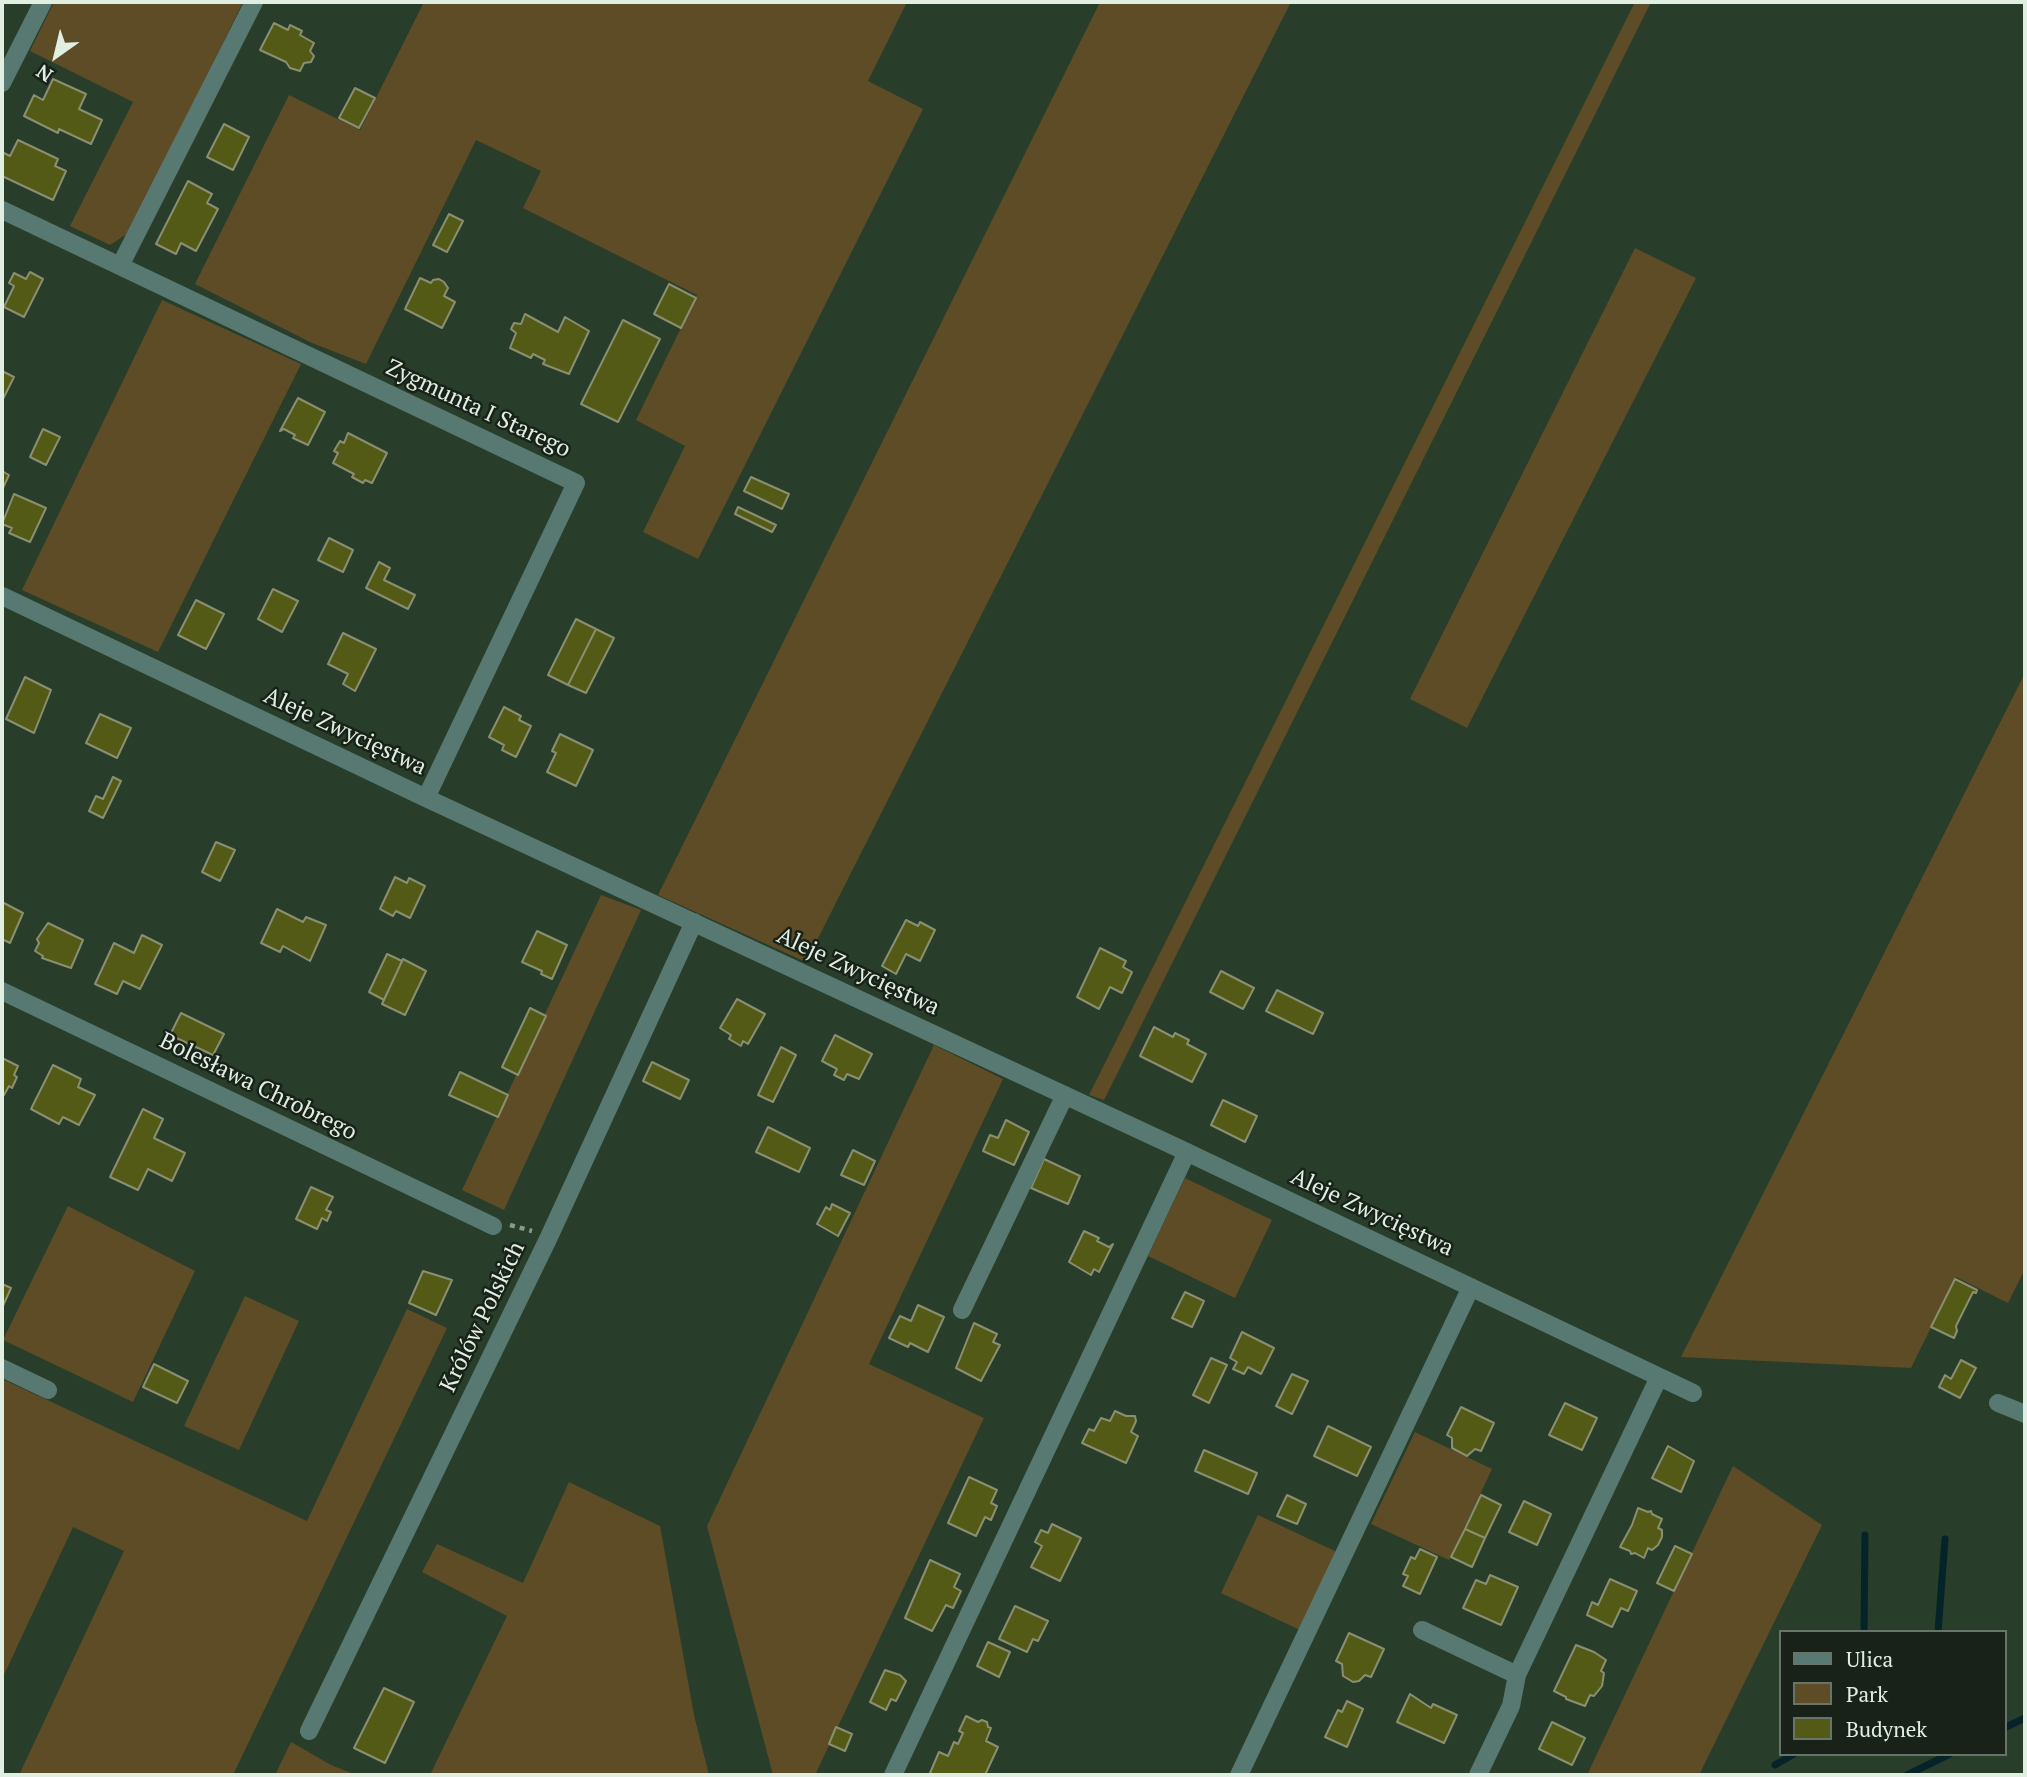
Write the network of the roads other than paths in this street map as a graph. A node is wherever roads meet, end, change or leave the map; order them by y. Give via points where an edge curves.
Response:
1 (43, 2) edge
2 (254, 2) edge
3 (2, 83) edge
4 (2, 210) edge
5 (120, 266) junction
6 (2, 596) edge
7 (426, 798) junction
8 (694, 922) junction
9 (2, 991) edge
10 (1065, 1095) junction
11 (1187, 1152) junction
12 (492, 1226) road end
13 (1471, 1287) junction
14 (962, 1310) dead end
15 (2, 1368) edge
16 (1660, 1377) junction
17 (48, 1390) dead end
18 (1693, 1393) dead end
19 (1998, 1403) dead end
20 (2025, 1414) edge
21 (1422, 1630) dead end
22 (1517, 1675) junction
23 (309, 1731) dead end
24 (893, 1775) edge
25 (1239, 1775) edge
26 (1478, 1775) edge

1 - 3 street
2 - 5 street
4 - 5 street, Zygmunta I Starego
5 - 7 street, Zygmunta I Starego via 576,483
6 - 7 street, Aleje Zwycięstwa
7 - 8 street, Aleje Zwycięstwa
8 - 10 street, Aleje Zwycięstwa
8 - 23 street, Królów Polskich via 550,1237
9 - 12 street, Bolesława Chrobrego
10 - 11 street, Aleje Zwycięstwa
10 - 14 street
11 - 13 street, Aleje Zwycięstwa
11 - 24 street
13 - 16 street, Aleje Zwycięstwa
13 - 25 street
15 - 17 street
16 - 18 street, Aleje Zwycięstwa
16 - 22 street
19 - 20 street
21 - 22 street
22 - 26 street via 1511,1706

